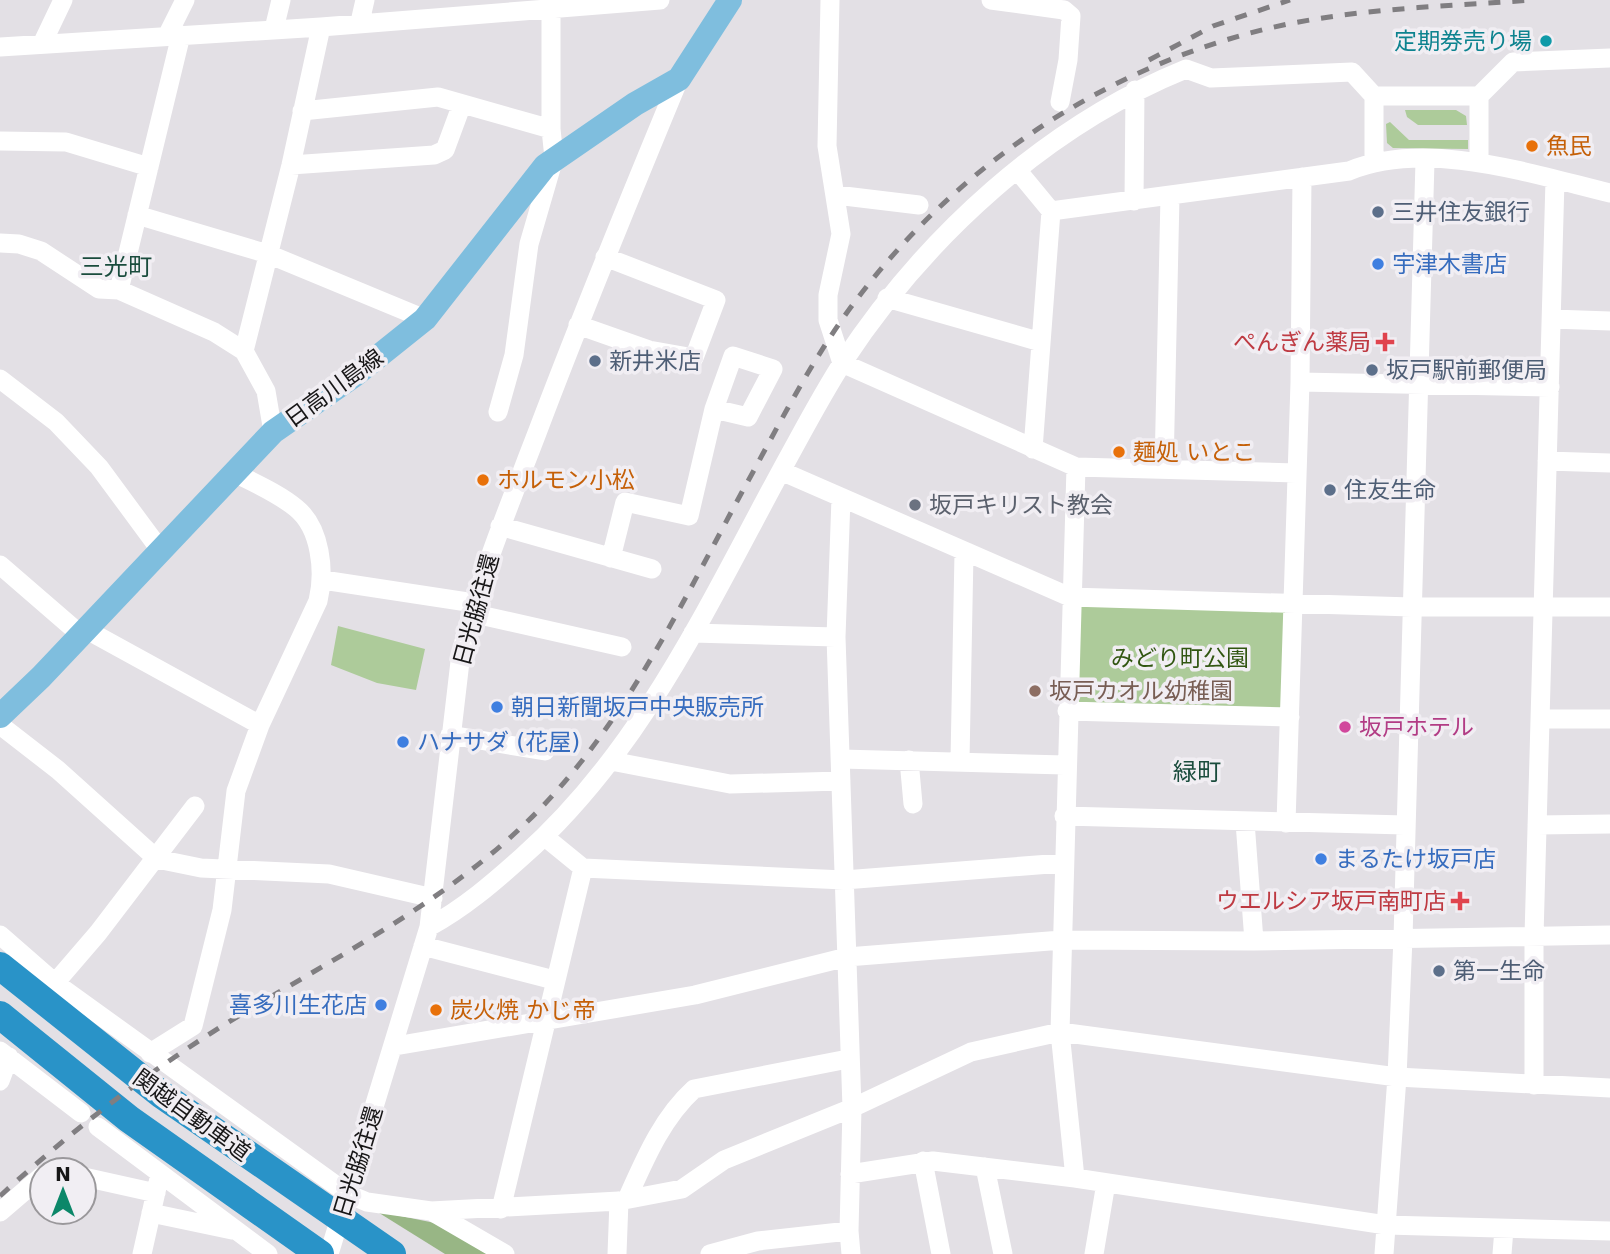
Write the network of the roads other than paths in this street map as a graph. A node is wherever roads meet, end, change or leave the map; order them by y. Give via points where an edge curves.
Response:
1 (63, 0) edge
2 (185, 0) edge
3 (281, 0) edge
4 (365, 0) edge
5 (646, 0) edge
6 (660, 0) edge
7 (730, 0) edge
8 (830, 0) edge
9 (991, 0) edge
10 (551, 3) edge
11 (455, 7) edge
12 (360, 22) junction
13 (321, 27) junction
14 (274, 29) junction
15 (174, 36) junction
16 (42, 44) junction
17 (0, 47) edge
18 (1610, 58) edge
19 (679, 79) junction
20 (1135, 90) junction
21 (1374, 96) junction
22 (1479, 96) junction
23 (1060, 102) dead end
24 (462, 104) junction
25 (302, 111) junction
26 (551, 129) junction
27 (0, 141) edge
28 (554, 158) junction
29 (1425, 160) junction
30 (1374, 161) junction
31 (1479, 161) junction
32 (291, 165) junction
33 (149, 167) junction
34 (1018, 171) junction
35 (1302, 177) junction
36 (1555, 180) junction
37 (1610, 193) edge
38 (836, 195) junction
39 (1170, 196) junction
40 (1133, 201) junction
41 (919, 205) dead end
42 (1051, 211) junction
43 (137, 215) junction
44 (0, 243) edge
45 (268, 254) junction
46 (604, 257) junction
47 (119, 290) junction
48 (887, 299) junction
49 (425, 318) junction
50 (1552, 319) junction
51 (1610, 321) edge
52 (578, 325) junction
53 (1041, 342) junction
54 (244, 351) junction
55 (842, 363) junction
56 (0, 379) edge
57 (1300, 382) junction
58 (1419, 384) junction
59 (1550, 387) junction
60 (714, 409) dead end
61 (498, 412) dead end
62 (273, 432) junction
63 (1033, 449) junction
64 (1548, 461) junction
65 (1610, 463) edge
66 (1076, 467) junction
67 (1164, 469) junction
68 (781, 471) junction
69 (233, 472) junction
70 (1296, 473) junction
71 (841, 498) junction
72 (500, 526) junction
73 (161, 551) junction
74 (964, 553) junction
75 (611, 558) junction
76 (0, 565) edge
77 (652, 569) dead end
78 (323, 580) junction
79 (1070, 597) junction
80 (1293, 604) junction
81 (1412, 607) junction
82 (1543, 607) junction
83 (1610, 607) edge
84 (472, 608) junction
85 (84, 633) junction
86 (693, 633) junction
87 (836, 638) junction
88 (622, 647) dead end
89 (1067, 710) junction
90 (0, 716) edge
91 (1290, 717) junction
92 (1541, 719) junction
93 (1610, 719) edge
94 (0, 725) edge
95 (260, 725) junction
96 (450, 735) junction
97 (545, 751) dead end
98 (841, 760) junction
99 (909, 760) junction
100 (960, 760) junction
101 (611, 761) junction
102 (1065, 765) junction
103 (841, 781) junction
104 (913, 804) dead end
105 (195, 806) dead end
106 (1064, 816) junction
107 (1245, 822) junction
108 (1286, 823) junction
109 (1610, 824) edge
110 (1405, 825) junction
111 (1537, 825) junction
112 (545, 837) junction
113 (157, 859) junction
114 (1063, 863) junction
115 (583, 868) junction
116 (229, 869) junction
117 (844, 880) junction
118 (433, 898) junction
119 (0, 935) edge
120 (1610, 935) edge
121 (426, 936) junction
122 (1534, 936) junction
123 (1403, 938) junction
124 (1062, 940) junction
125 (1254, 941) junction
126 (847, 957) junction
127 (0, 966) edge
128 (554, 980) junction
129 (55, 983) junction
130 (0, 1016) edge
131 (545, 1021) junction
132 (1060, 1032) junction
133 (395, 1046) junction
134 (150, 1053) junction
135 (4, 1054) edge
136 (848, 1059) junction
137 (1397, 1077) junction
138 (0, 1081) edge
139 (1534, 1085) junction
140 (1610, 1088) edge
141 (852, 1108) junction
142 (81, 1113) dead end
143 (98, 1127) dead end
144 (923, 1161) junction
145 (985, 1167) junction
146 (850, 1174) junction
147 (98, 1178) edge
148 (1075, 1178) junction
149 (1106, 1183) junction
150 (158, 1184) junction
151 (28, 1188) edge
152 (348, 1194) junction
153 (623, 1200) junction
154 (501, 1209) junction
155 (431, 1211) junction
156 (0, 1212) edge
157 (151, 1213) junction
158 (1386, 1225) junction
159 (1504, 1229) junction
160 (238, 1231) junction
161 (849, 1231) junction
162 (1610, 1231) edge
163 (142, 1254) edge
164 (268, 1254) edge
165 (320, 1254) edge
166 (329, 1254) edge
167 (392, 1254) edge
168 (505, 1254) edge
169 (617, 1254) edge
170 (710, 1254) edge
171 (851, 1254) edge
172 (941, 1254) edge
173 (1003, 1254) edge
174 (1094, 1254) edge
175 (1384, 1254) edge
176 (1502, 1254) edge

1 - 16 street
2 - 15 street
3 - 14 street
4 - 12 street
5 - 6 street
5 - 10 street
7 - 19 main road, 日光脇往還
8 - 38 street via 827,146
9 - 23 street via 1063,10 1072,16
10 - 11 street
10 - 26 street
11 - 12 street
12 - 13 street
13 - 14 street
13 - 25 street
14 - 15 street
15 - 16 street
15 - 33 street
16 - 17 street
18 - 22 street via 1513,62
19 - 28 main road, 日高川島線
19 - 46 street, 日光脇往還
20 - 21 street via 1186,69 1211,78 1352,72
20 - 34 street
20 - 40 street
21 - 22 street
21 - 30 street
22 - 31 street
24 - 25 street via 438,97
24 - 26 street
24 - 32 street via 445,150 434,155
25 - 32 street
26 - 28 street
27 - 33 street via 66,142
28 - 49 main road, 日高川島線
28 - 61 street via 529,244 514,355
29 - 30 street
29 - 31 street
29 - 58 street
30 - 35 street via 1349,171
31 - 36 street
32 - 45 street
33 - 43 street
34 - 42 street
34 - 48 street via 951,227
35 - 39 street
35 - 57 street
36 - 37 street
36 - 50 street
38 - 41 street
38 - 55 street via 841,234 828,295 828,320
39 - 40 street
39 - 67 street
40 - 42 street
42 - 53 street
43 - 45 street
43 - 47 street
44 - 47 street via 41,251 99,289
45 - 49 street
45 - 54 street
46 - 52 street, 日光脇往還
46 - 52 street via 716,300 699,346 694,358
47 - 54 street via 214,332
48 - 53 street
48 - 55 street
49 - 62 main road, 日高川島線 via 355,375
50 - 51 street
50 - 59 street
52 - 72 street, 日光脇往還
53 - 63 street
54 - 62 street via 266,391
55 - 63 street
55 - 68 street
56 - 73 street via 55,422 99,467
57 - 58 street
57 - 70 street
58 - 59 street
58 - 81 street
59 - 64 street
60 - 75 street via 690,516 625,502
62 - 69 main road, 日高川島線
63 - 66 street
64 - 65 street
64 - 82 street
66 - 67 street
66 - 79 street
67 - 70 street
68 - 71 street
68 - 86 street
69 - 73 main road, 日高川島線
69 - 78 street via 298,509 310,526
70 - 80 street
71 - 74 street
71 - 87 street
72 - 75 street
72 - 84 street, 日光脇往還
73 - 85 main road, 日高川島線
74 - 79 street
74 - 100 street
75 - 77 street
76 - 85 street
78 - 84 street
78 - 95 street via 302,641
79 - 80 street
79 - 89 street
80 - 81 street
80 - 91 street
81 - 82 street
81 - 110 street
82 - 83 street
82 - 92 street
84 - 88 street
84 - 96 street, 日光脇往還
85 - 90 main road, 日高川島線
85 - 95 street
86 - 87 street
86 - 101 street
87 - 98 street
89 - 91 street
89 - 102 street
91 - 108 street
92 - 93 street
92 - 111 street
94 - 113 street
95 - 116 street via 236,791
96 - 97 street
96 - 118 street, 日光脇往還
98 - 99 street
98 - 103 street
99 - 100 street
99 - 104 street
100 - 102 street
101 - 103 street via 730,784
101 - 112 street
102 - 106 street
103 - 117 street
105 - 113 street
106 - 107 street
106 - 114 street
107 - 108 street
107 - 125 street
108 - 110 street
109 - 111 street
110 - 123 street
111 - 122 street
112 - 115 street
112 - 121 street
113 - 116 street via 201,869
113 - 129 street
114 - 117 street
114 - 124 street
115 - 117 street
115 - 128 street
116 - 118 street via 329,874
116 - 134 street via 193,1026
117 - 126 street
118 - 121 street, 日光脇往還
119 - 129 street
120 - 122 street
121 - 128 street
121 - 133 street, 日光脇往還
122 - 123 street
122 - 139 street
123 - 125 street
123 - 137 street
124 - 125 street
124 - 126 street
124 - 132 street
126 - 131 street via 695,995
126 - 136 street
127 - 167 highway, 関越自動車道 via 162,1095
128 - 131 street
129 - 134 street
130 - 165 highway, 関越自動車道 via 129,1119
131 - 133 street
131 - 154 street
132 - 137 street
132 - 141 street via 971,1052
132 - 148 street
133 - 152 street, 日光脇往還
134 - 152 street
135 - 138 street
135 - 142 street
136 - 141 street
136 - 153 street via 694,1089 676,1106
137 - 139 street
137 - 158 street
139 - 140 street
141 - 146 street
141 - 153 street via 724,1160 682,1189
143 - 150 street
144 - 145 street
144 - 146 street
144 - 172 street
145 - 148 street
145 - 173 street
146 - 161 street
147 - 150 street
148 - 149 street
149 - 158 street
149 - 174 street
150 - 157 street
150 - 160 street
151 - 156 street
152 - 155 street via 367,1202
152 - 166 street, 日光脇往還
153 - 154 street
153 - 169 street
154 - 155 street
155 - 168 street
157 - 160 street
157 - 163 street
158 - 159 street
158 - 175 street
159 - 162 street
159 - 176 street
160 - 164 street
161 - 170 street via 758,1241
161 - 171 street

